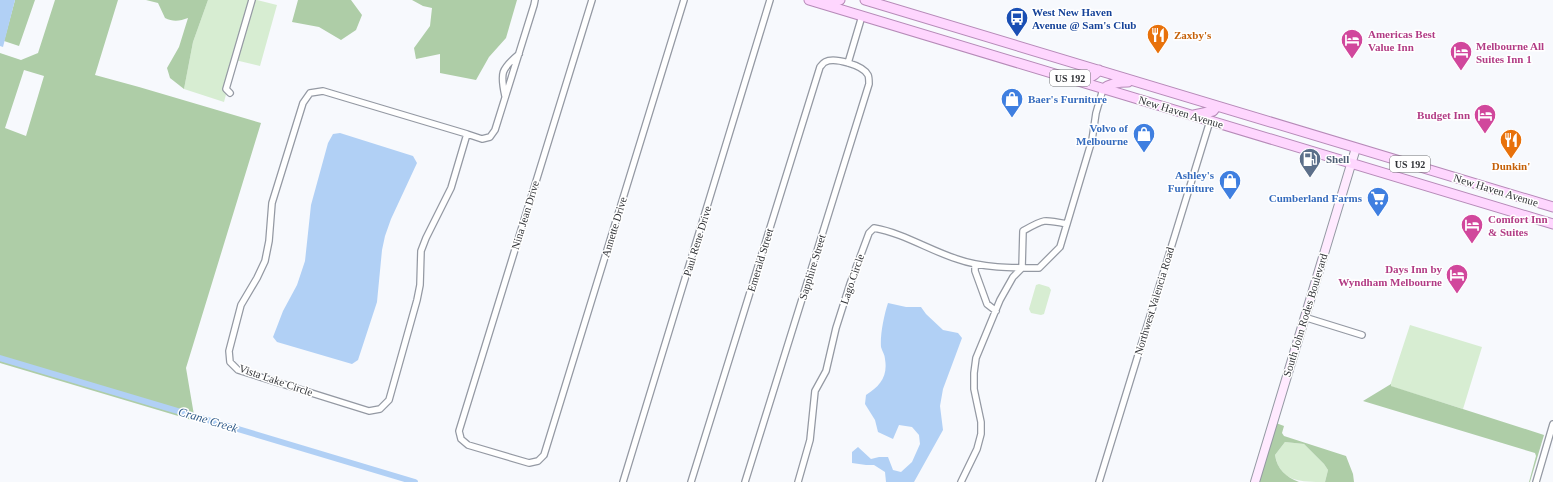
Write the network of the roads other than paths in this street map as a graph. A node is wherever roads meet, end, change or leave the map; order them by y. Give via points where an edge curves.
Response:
1 (252, 0) edge
2 (534, 0) edge
3 (592, 0) edge
4 (684, 0) edge
5 (770, 0) edge
6 (809, 0) edge
7 (840, 0) edge
8 (865, 0) edge
9 (824, 4) junction
10 (891, 8) junction
11 (862, 16) junction
12 (986, 36) junction
13 (978, 51) junction
14 (519, 53) junction
15 (848, 63) junction
16 (1099, 70) junction
17 (504, 72) junction
18 (513, 74) junction
19 (1071, 79) junction
20 (1135, 81) junction
21 (1103, 89) junction
22 (230, 93) dead end
23 (505, 96) junction
24 (1217, 106) junction
25 (1238, 112) junction
26 (1191, 115) junction
27 (1210, 121) junction
28 (467, 134) junction
29 (1356, 148) junction
30 (1351, 163) junction
31 (1553, 207) edge
32 (1067, 224) junction
33 (1553, 224) edge
34 (975, 264) junction
35 (1022, 268) junction
36 (996, 311) junction
37 (1304, 317) junction
38 (1362, 335) dead end
39 (1553, 424) edge
40 (544, 455) joint
41 (623, 482) edge
42 (691, 482) edge
43 (745, 482) edge
44 (798, 482) edge
45 (961, 482) edge
46 (1099, 482) edge
47 (1255, 482) edge
48 (1536, 482) edge

1 - 22 street via 226,89
2 - 14 street, Vista Lake Circle
3 - 40 street, Nina Jean Drive via 459,431 461,439 468,444 529,463 538,461
4 - 40 street, Annette Drive
5 - 41 street, Paul Rene Drive
6 - 9 main road, New Haven Avenue / US 192
7 - 9 main road
8 - 10 main road, New Haven Avenue / US 192
9 - 11 main road, New Haven Avenue / US 192
10 - 11 main road via 872,8
10 - 12 main road, New Haven Avenue / US 192
11 - 13 main road, New Haven Avenue / US 192
11 - 15 street
12 - 13 main road
12 - 16 main road, New Haven Avenue / US 192
13 - 19 main road, New Haven Avenue / US 192
14 - 17 street, Vista Lake Circle via 506,65
14 - 18 street, Vista Lake Circle
15 - 42 street, Emerald Street via 834,60 824,62 820,67
15 - 43 street, Sapphire Street via 862,69 868,75 869,84
16 - 19 main road via 1090,78
16 - 20 main road, New Haven Avenue / US 192
17 - 18 street
17 - 23 street, Vista Lake Circle via 501,78
18 - 23 street, Vista Lake Circle
19 - 21 main road, New Haven Avenue / US 192
20 - 21 main road via 1116,82
20 - 24 main road, New Haven Avenue / US 192
21 - 26 main road, New Haven Avenue / US 192
21 - 32 street, Lago Circle via 1092,140
23 - 28 street, Vista Lake Circle via 495,130 490,137 482,139
24 - 25 main road, New Haven Avenue / US 192
24 - 26 main road via 1213,111
25 - 27 main road via 1222,114
25 - 29 main road, New Haven Avenue / US 192
26 - 27 main road, New Haven Avenue / US 192
27 - 30 main road, New Haven Avenue / US 192
27 - 46 street, Northwest Valencia Road
28 - 28 street, Vista Lake Circle via 323,91 310,93 303,103 272,203 270,241 265,261 241,305 229,351 230,362 238,370 369,410 380,409 389,400 417,300 421,251 451,188
29 - 30 main road, South John Rodes Boulevard
29 - 31 main road, New Haven Avenue / US 192
30 - 33 main road, New Haven Avenue / US 192
30 - 37 main road, South John Rodes Boulevard
32 - 35 street, Lago Circle via 1060,247 1039,268
32 - 35 street via 1043,220 1023,231
34 - 35 street, Lago Circle
34 - 36 street via 975,271 987,304
34 - 44 street, Lago Circle via 956,259 882,229 874,228 869,233 836,328 826,371 815,391 810,440
35 - 36 street via 1013,277
36 - 45 street via 976,358 974,389 981,434 977,449
37 - 38 street
37 - 47 main road, South John Rodes Boulevard
39 - 48 street

